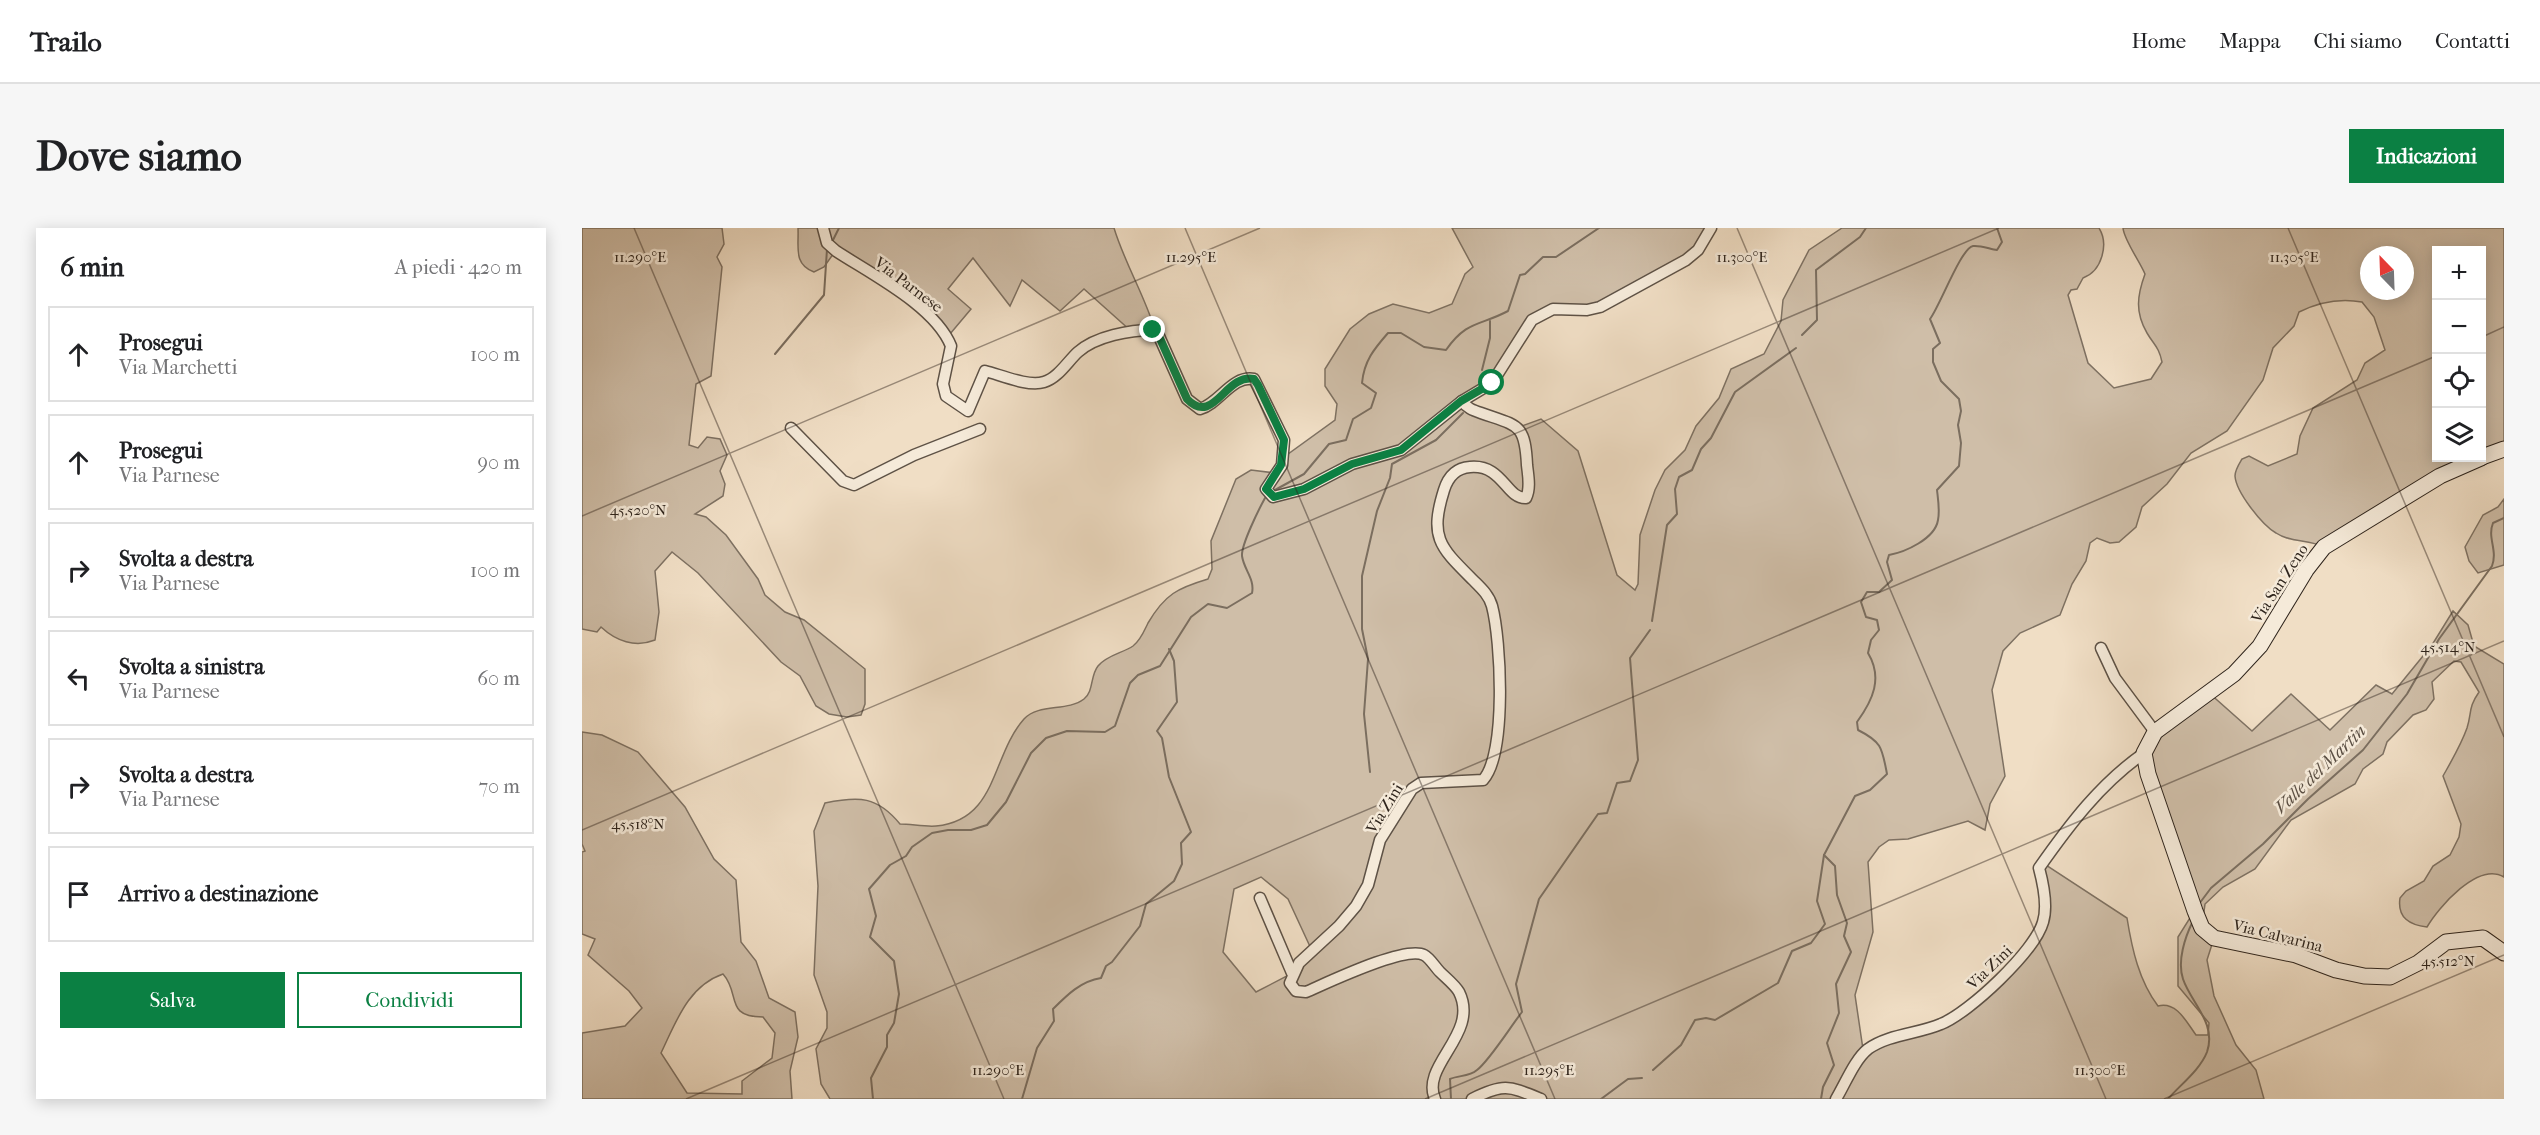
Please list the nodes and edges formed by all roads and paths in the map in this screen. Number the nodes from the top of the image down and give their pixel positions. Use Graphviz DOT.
graph roads {
  1 [pos="823,228"];
  2 [pos="1711,228"];
  3 [pos="1461,401"];
  4 [pos="791,428"];
  5 [pos="980,429"];
  6 [pos="2504,449"];
  7 [pos="2486,456"];
  8 [pos="2472,462"];
  9 [pos="2101,648"];
  10 [pos="2155,732"];
  11 [pos="2144,753"];
  12 [pos="1260,898"];
  13 [pos="2504,953"];
  14 [pos="1292,974"];
  15 [pos="1435,1099"];
  16 [pos="1472,1099"];
  17 [pos="1541,1099"];
  18 [pos="1836,1099"];
  1 -- 3 [label="street, Via Parnese"];
  2 -- 3 [label="street"];
  3 -- 14 [label="street, Via Zini"];
  4 -- 5 [label="street"];
  6 -- 7 [label="street, Via San Zeno"];
  8 -- 10 [label="street, Via San Zeno"];
  9 -- 10 [label="street"];
  10 -- 11 [label="street"];
  11 -- 13 [label="street, Via Calvarina"];
  11 -- 18 [label="street, Via Zini"];
  12 -- 14 [label="street"];
  14 -- 15 [label="street"];
  16 -- 17 [label="street"];
}
